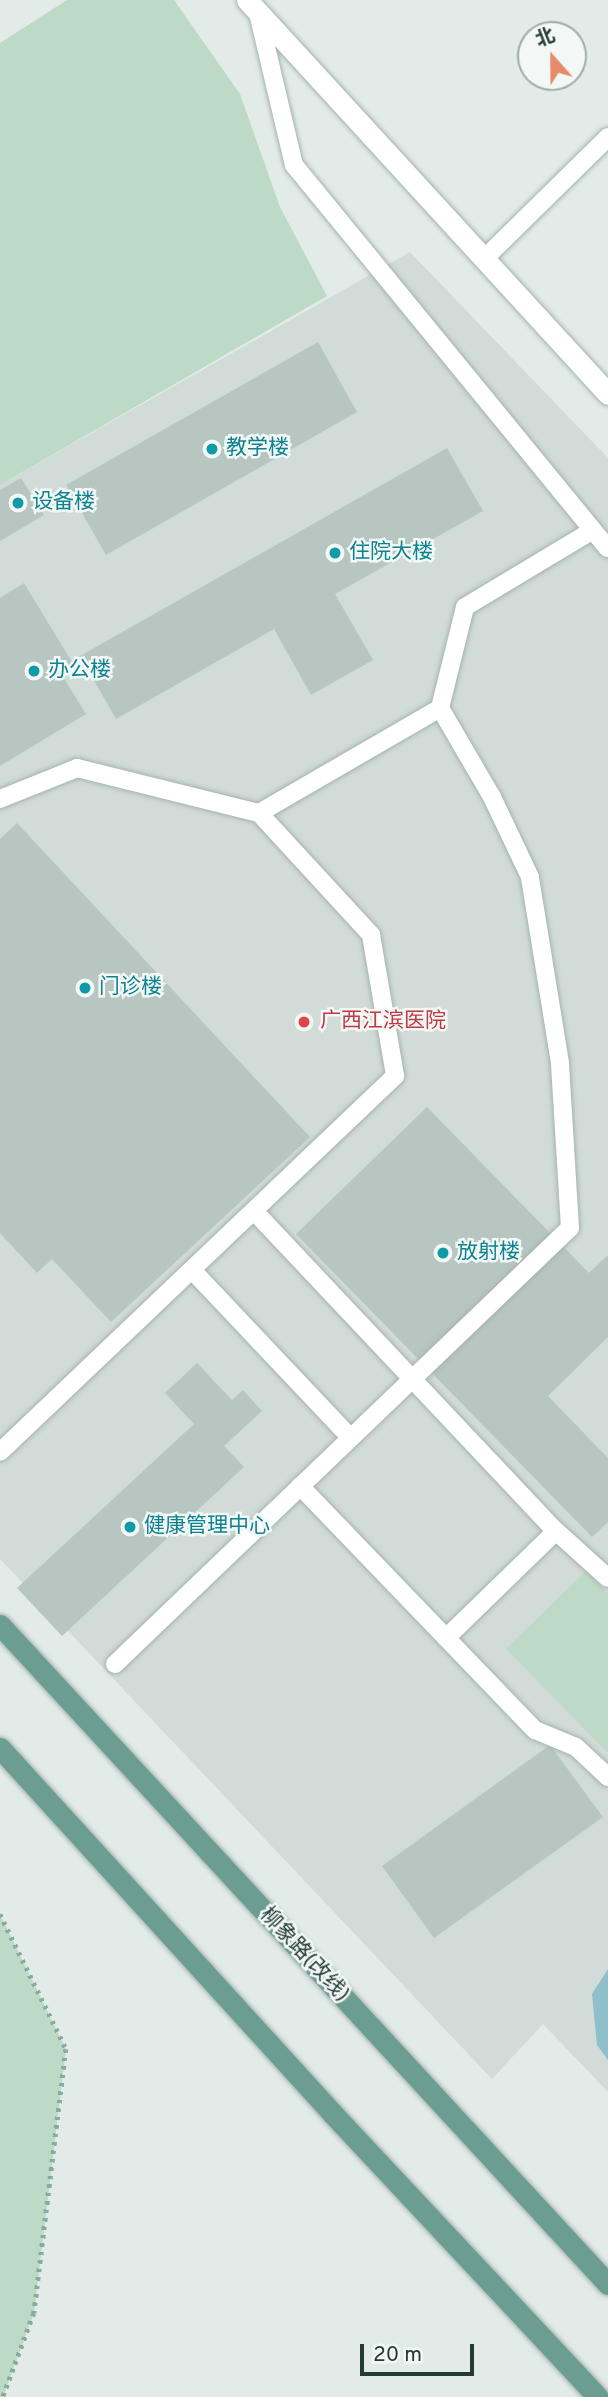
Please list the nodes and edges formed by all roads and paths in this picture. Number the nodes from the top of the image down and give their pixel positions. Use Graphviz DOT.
graph roads {
  1 [pos="253,7"];
  2 [pos="608,137"];
  3 [pos="484,259"];
  4 [pos="608,394"];
  5 [pos="593,530"];
  6 [pos="608,548"];
  7 [pos="440,708"];
  8 [pos="0,799"];
  9 [pos="258,813"];
  10 [pos="254,1211"];
  11 [pos="192,1270"];
  12 [pos="411,1379"];
  13 [pos="351,1438"];
  14 [pos="0,1452"];
  15 [pos="300,1486"];
  16 [pos="556,1531"];
  17 [pos="608,1578"];
  18 [pos="0,1625"];
  19 [pos="446,1638"];
  20 [pos="115,1664"];
  21 [pos="0,1748"];
  22 [pos="608,1777"];
  23 [pos="0,1914"];
  24 [pos="608,2284"];
  25 [pos="3,2397"];
  26 [pos="597,2397"];
  1 -- 3 [label="street"];
  1 -- 5 [label="lane"];
  2 -- 3 [label="lane"];
  3 -- 4 [label="street"];
  5 -- 6 [label="lane"];
  5 -- 7 [label="lane"];
  7 -- 9 [label="lane"];
  7 -- 12 [label="lane"];
  8 -- 9 [label="lane"];
  9 -- 10 [label="lane"];
  10 -- 11 [label="lane"];
  10 -- 12 [label="lane"];
  11 -- 13 [label="lane"];
  11 -- 14 [label="lane"];
  12 -- 13 [label="lane"];
  12 -- 16 [label="lane"];
  13 -- 15 [label="lane"];
  15 -- 19 [label="lane"];
  15 -- 20 [label="lane"];
  16 -- 17 [label="lane"];
  16 -- 19 [label="lane"];
  18 -- 24 [label="main road, 柳象路(改线)"];
  19 -- 22 [label="lane"];
  21 -- 26 [label="main road"];
  23 -- 25 [label="path"];
}
